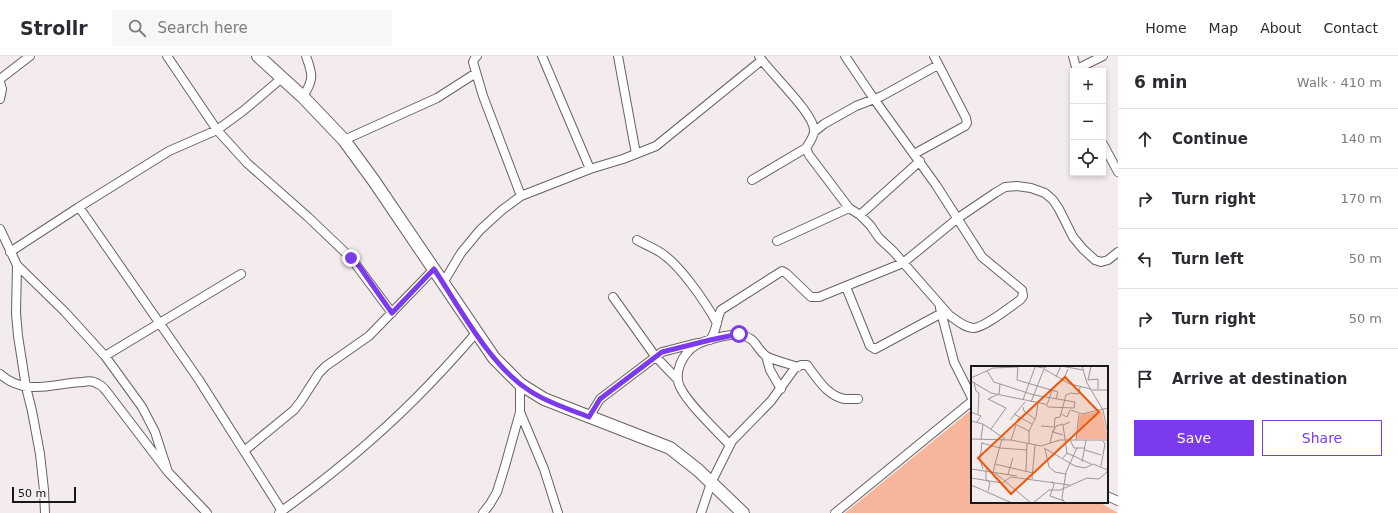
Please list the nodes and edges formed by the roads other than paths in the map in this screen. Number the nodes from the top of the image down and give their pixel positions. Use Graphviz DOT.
graph roads {
  1 [pos="30,56"];
  2 [pos="167,56"];
  3 [pos="258,56"];
  4 [pos="306,56"];
  5 [pos="477,56"];
  6 [pos="542,56"];
  7 [pos="618,56"];
  8 [pos="934,56"];
  9 [pos="1072,56"];
  10 [pos="1103,56"];
  11 [pos="846,57"];
  12 [pos="760,58"];
  13 [pos="938,65"];
  14 [pos="1076,68"];
  15 [pos="1081,68"];
  16 [pos="476,73"];
  17 [pos="282,78"];
  18 [pos="0,81"];
  19 [pos="303,97"];
  20 [pos="0,99"];
  21 [pos="874,99"];
  22 [pos="217,130"];
  23 [pos="814,132"];
  24 [pos="344,140"];
  25 [pos="806,148"];
  26 [pos="1106,150"];
  27 [pos="636,154"];
  28 [pos="914,154"];
  29 [pos="920,161"];
  30 [pos="590,168"];
  31 [pos="1118,172"];
  32 [pos="752,180"];
  33 [pos="521,196"];
  34 [pos="79,207"];
  35 [pos="849,208"];
  36 [pos="860,215"];
  37 [pos="958,218"];
  38 [pos="0,229"];
  39 [pos="637,240"];
  40 [pos="777,241"];
  41 [pos="10,252"];
  42 [pos="1118,252"];
  43 [pos="903,263"];
  44 [pos="17,265"];
  45 [pos="434,269"];
  46 [pos="241,274"];
  47 [pos="443,283"];
  48 [pos="846,287"];
  49 [pos="613,298"];
  50 [pos="939,304"];
  51 [pos="392,313"];
  52 [pos="942,313"];
  53 [pos="717,323"];
  54 [pos="159,324"];
  55 [pos="476,333"];
  56 [pos="710,340"];
  57 [pos="700,343"];
  58 [pos="105,356"];
  59 [pos="655,356"];
  60 [pos="766,356"];
  61 [pos="798,367"];
  62 [pos="0,374"];
  63 [pos="678,380"];
  64 [pos="520,384"];
  65 [pos="26,387"];
  66 [pos="781,389"];
  67 [pos="971,398"];
  68 [pos="858,399"];
  69 [pos="971,401"];
  70 [pos="520,412"];
  71 [pos="589,417"];
  72 [pos="730,445"];
  73 [pos="244,451"];
  74 [pos="168,472"];
  75 [pos="711,483"];
  76 [pos="1108,496"];
  77 [pos="1118,501"];
  78 [pos="280,512"];
  79 [pos="45,513"];
  80 [pos="207,513"];
  81 [pos="482,513"];
  82 [pos="558,513"];
  83 [pos="701,513"];
  84 [pos="743,513"];
  85 [pos="835,513"];
  1 -- 18 [label="street"];
  2 -- 22 [label="street"];
  3 -- 17 [label="street"];
  4 -- 19 [label="street"];
  5 -- 16 [label="street"];
  6 -- 30 [label="street"];
  7 -- 27 [label="street"];
  8 -- 13 [label="street"];
  9 -- 14 [label="street"];
  10 -- 15 [label="street"];
  11 -- 21 [label="street"];
  12 -- 23 [label="street"];
  12 -- 27 [label="street"];
  13 -- 21 [label="street"];
  13 -- 28 [label="street"];
  16 -- 24 [label="street"];
  16 -- 33 [label="street"];
  17 -- 19 [label="street"];
  17 -- 22 [label="street"];
  18 -- 20 [label="street"];
  19 -- 24 [label="street"];
  21 -- 23 [label="street"];
  21 -- 28 [label="street"];
  22 -- 34 [label="street"];
  22 -- 51 [label="street"];
  23 -- 25 [label="street"];
  24 -- 45 [label="street"];
  25 -- 32 [label="street"];
  25 -- 35 [label="street"];
  26 -- 31 [label="street"];
  27 -- 30 [label="street"];
  28 -- 29 [label="street"];
  29 -- 36 [label="street"];
  29 -- 37 [label="street"];
  30 -- 33 [label="street"];
  33 -- 47 [label="street"];
  34 -- 41 [label="street"];
  34 -- 54 [label="street"];
  35 -- 36 [label="street"];
  35 -- 40 [label="street"];
  36 -- 43 [label="street"];
  37 -- 42 [label="street"];
  37 -- 43 [label="street"];
  37 -- 50 [label="street"];
  38 -- 41 [label="street"];
  39 -- 53 [label="street"];
  41 -- 44 [label="street"];
  43 -- 48 [label="street"];
  43 -- 50 [label="street"];
  44 -- 58 [label="street"];
  44 -- 65 [label="street"];
  45 -- 47 [label="street"];
  45 -- 51 [label="street"];
  46 -- 54 [label="street"];
  47 -- 55 [label="street"];
  48 -- 52 [label="street"];
  48 -- 53 [label="street"];
  49 -- 59 [label="street"];
  50 -- 52 [label="street"];
  51 -- 73 [label="street"];
  52 -- 67 [label="street"];
  53 -- 56 [label="street"];
  54 -- 58 [label="street"];
  54 -- 73 [label="street"];
  55 -- 64 [label="street"];
  55 -- 78 [label="street"];
  56 -- 57 [label="street"];
  56 -- 60 [label="street"];
  57 -- 59 [label="street"];
  57 -- 63 [label="street"];
  58 -- 74 [label="street"];
  59 -- 63 [label="street"];
  59 -- 71 [label="street"];
  60 -- 61 [label="street"];
  60 -- 66 [label="street"];
  61 -- 66 [label="street"];
  61 -- 68 [label="street"];
  62 -- 65 [label="street"];
  63 -- 72 [label="street"];
  64 -- 70 [label="street"];
  64 -- 71 [label="street"];
  65 -- 74 [label="street"];
  65 -- 79 [label="street"];
  66 -- 72 [label="street"];
  69 -- 85 [label="street"];
  70 -- 81 [label="street"];
  70 -- 82 [label="street"];
  71 -- 75 [label="street"];
  72 -- 75 [label="street"];
  73 -- 78 [label="street"];
  74 -- 80 [label="street"];
  75 -- 83 [label="street"];
  75 -- 84 [label="street"];
  76 -- 77 [label="street"];
}
